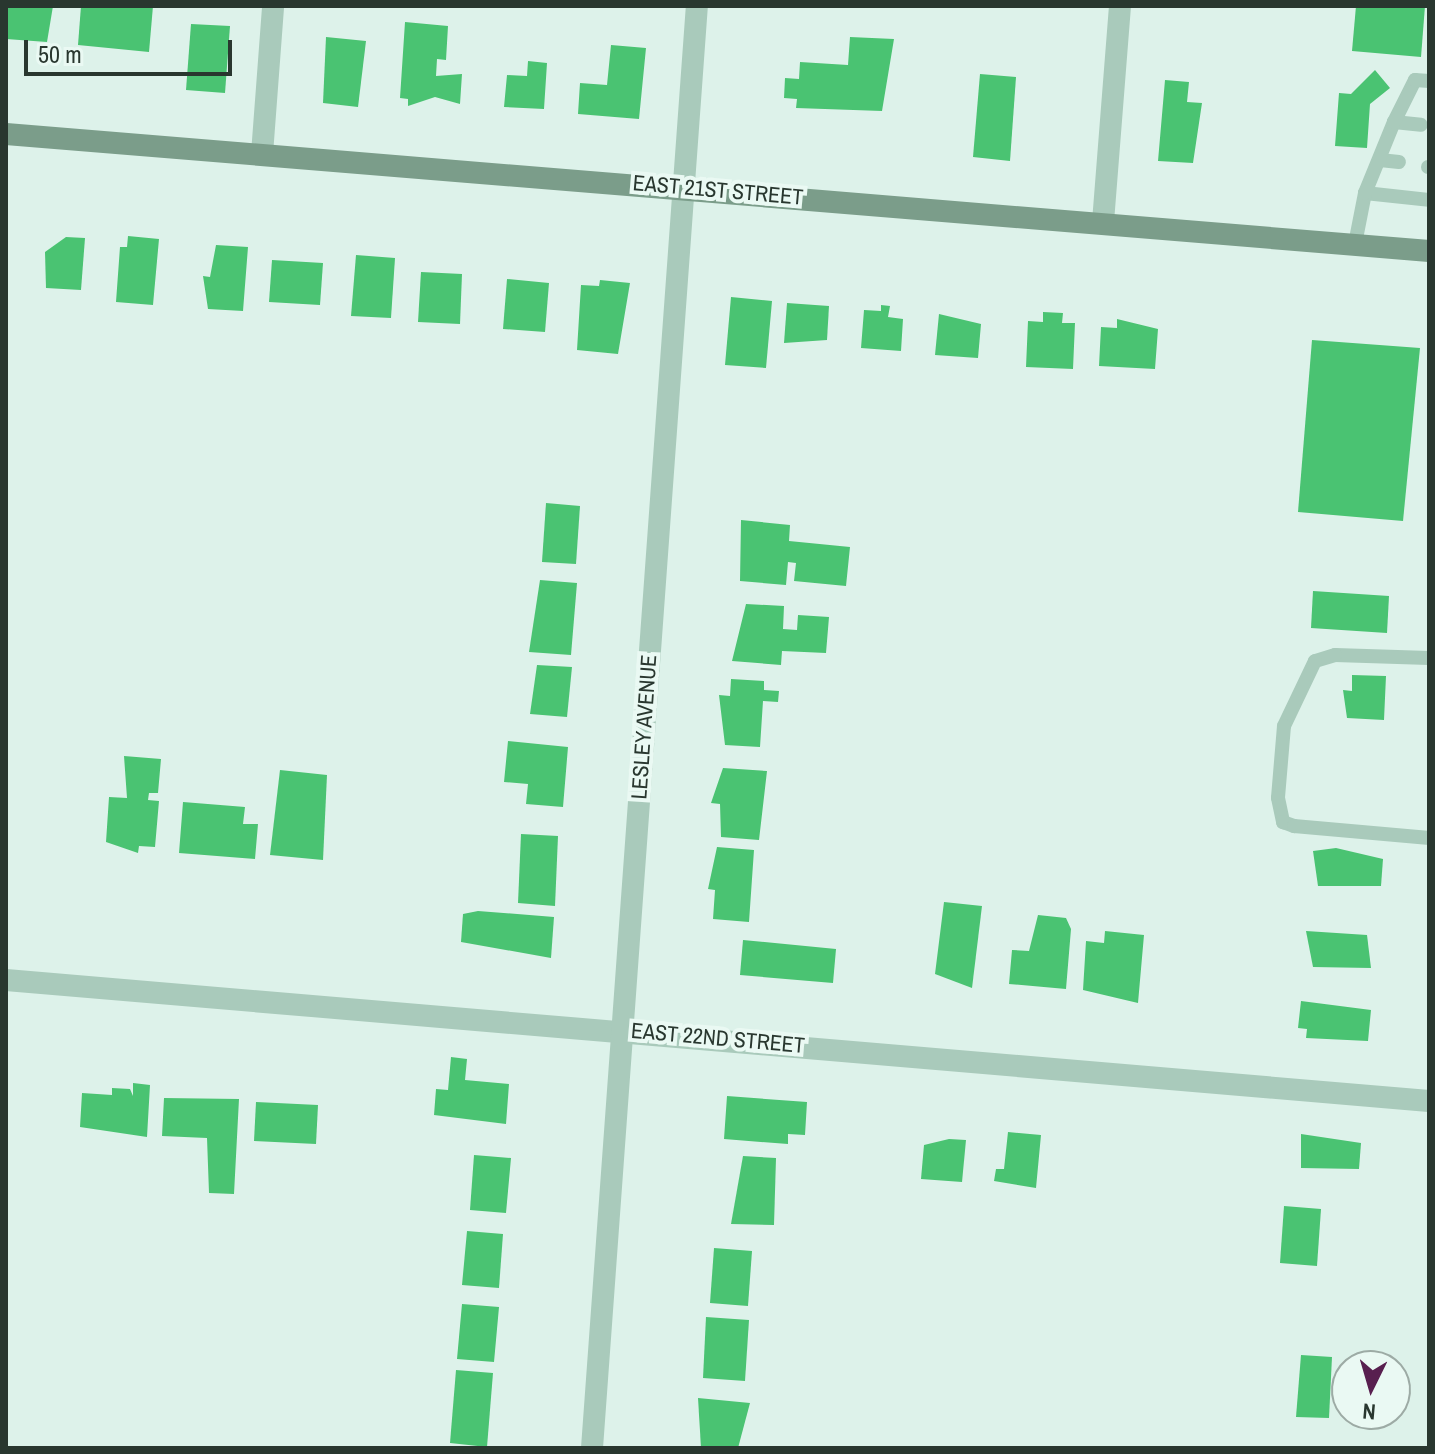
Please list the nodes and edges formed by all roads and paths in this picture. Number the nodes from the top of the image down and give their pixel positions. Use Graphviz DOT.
graph roads {
  1 [pos="273,6"];
  2 [pos="697,6"];
  3 [pos="1120,6"];
  4 [pos="1429,81"];
  5 [pos="1394,122"];
  6 [pos="1421,125"];
  7 [pos="6,134"];
  8 [pos="262,154"];
  9 [pos="1380,160"];
  10 [pos="1399,162"];
  11 [pos="682,187"];
  12 [pos="1365,193"];
  13 [pos="1429,200"];
  14 [pos="1103,222"];
  15 [pos="1355,244"];
  16 [pos="1429,251"];
  17 [pos="1429,658"];
  18 [pos="1429,838"];
  19 [pos="6,980"];
  20 [pos="622,1030"];
  21 [pos="1429,1101"];
  22 [pos="592,1448"];
  1 -- 8 [label="street"];
  2 -- 11 [label="street, LESLEY AVENUE"];
  3 -- 14 [label="street"];
  4 -- 5 [label="lane"];
  5 -- 6 [label="lane"];
  5 -- 9 [label="lane"];
  7 -- 8 [label="main road, EAST 21ST STREET"];
  8 -- 11 [label="main road, EAST 21ST STREET"];
  9 -- 10 [label="lane"];
  9 -- 12 [label="lane"];
  11 -- 14 [label="main road, EAST 21ST STREET"];
  11 -- 20 [label="street, LESLEY AVENUE"];
  12 -- 13 [label="lane"];
  12 -- 15 [label="lane"];
  14 -- 15 [label="main road, EAST 21ST STREET"];
  15 -- 16 [label="main road, EAST 21ST STREET"];
  17 -- 18 [label="lane"];
  19 -- 20 [label="street, EAST 22ND STREET"];
  20 -- 21 [label="street, EAST 22ND STREET"];
  20 -- 22 [label="street, LESLEY AVENUE"];
}
